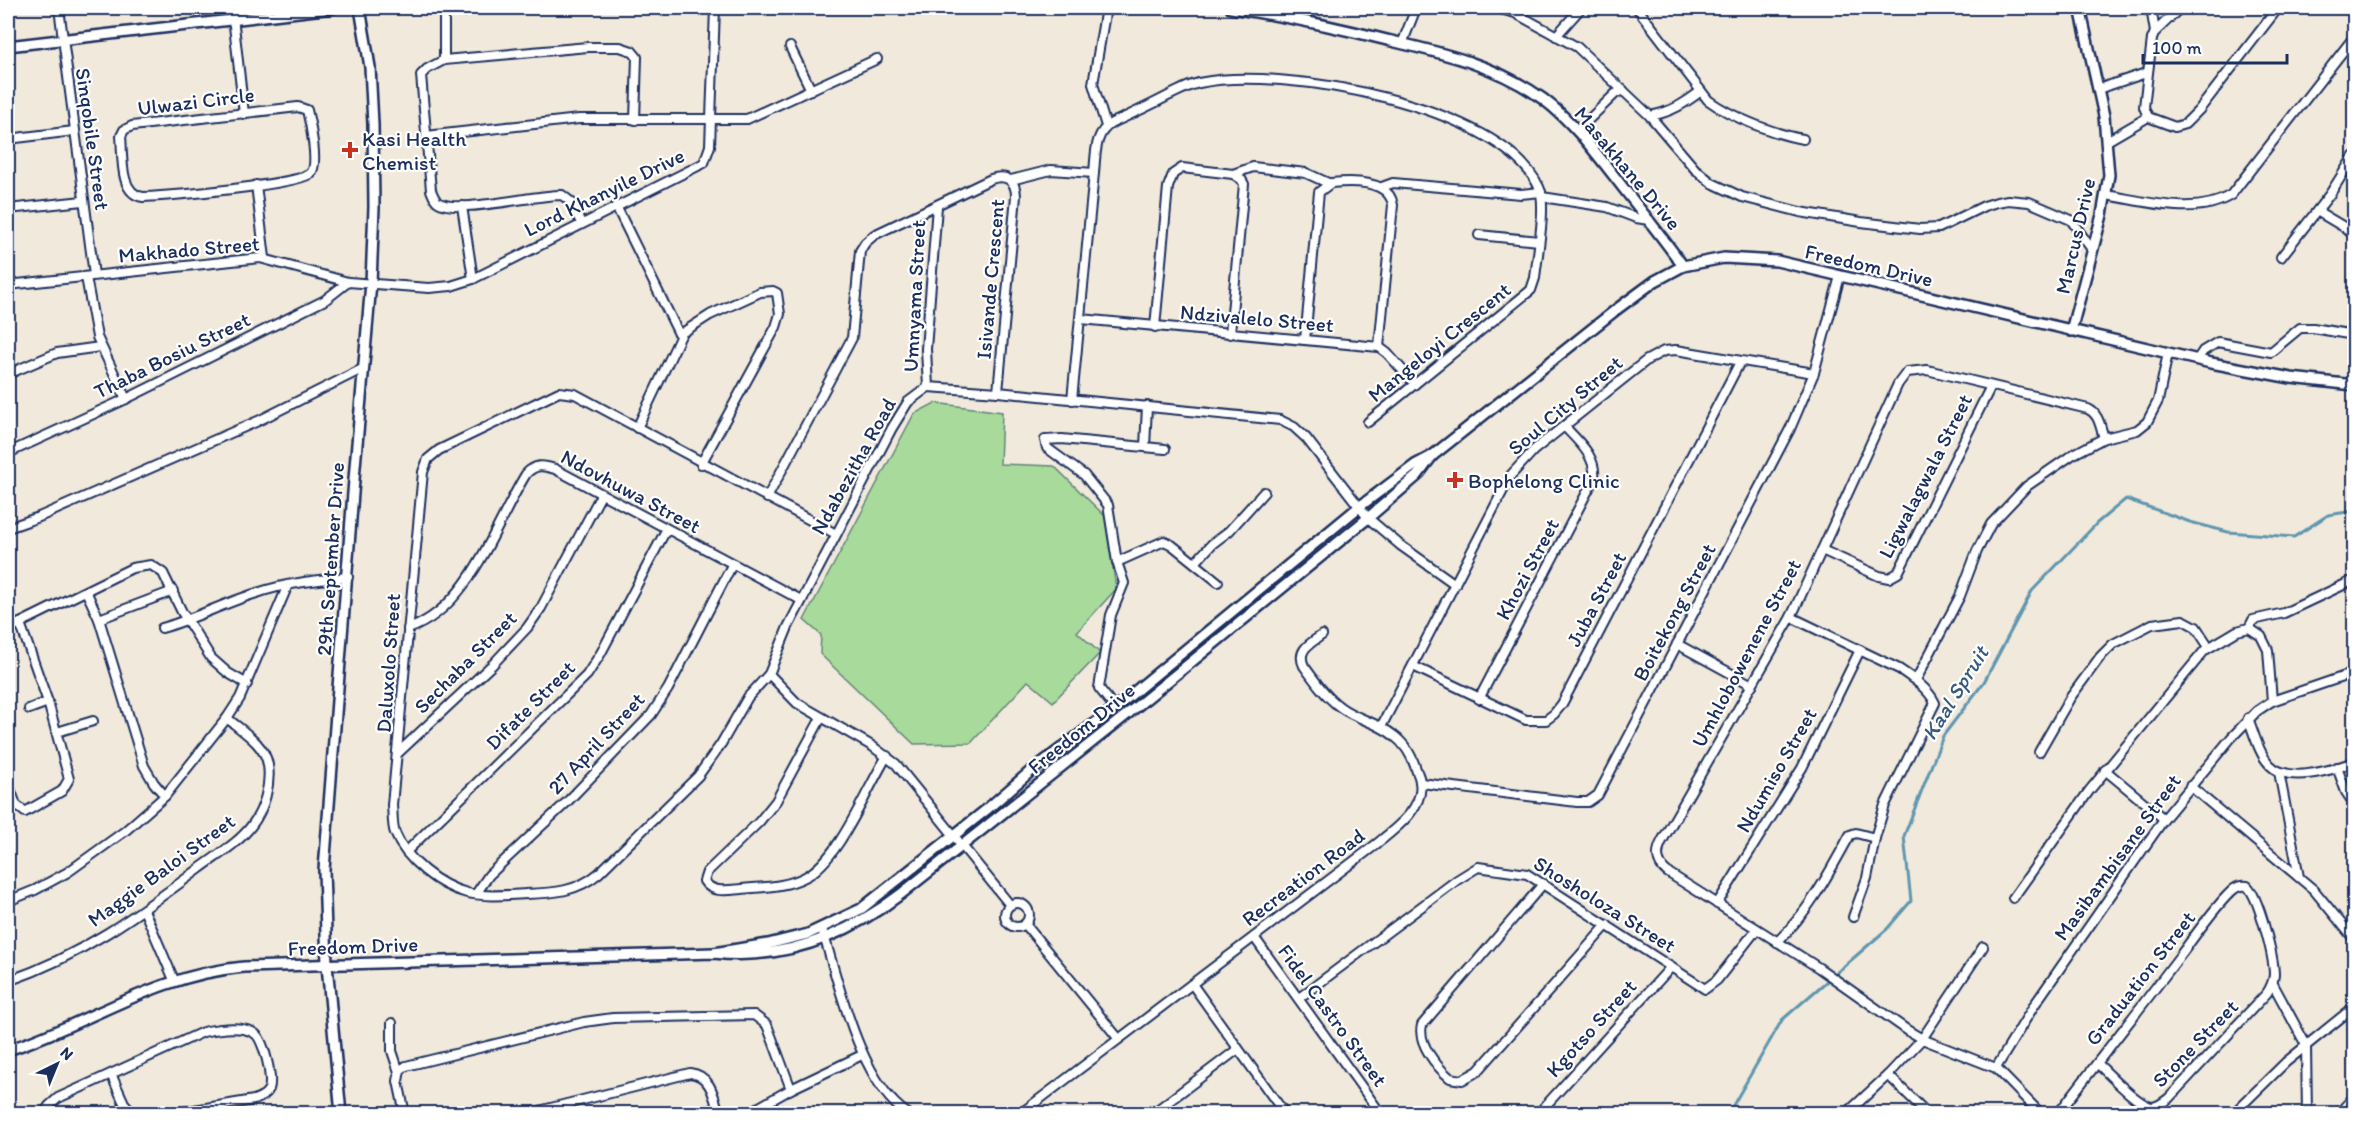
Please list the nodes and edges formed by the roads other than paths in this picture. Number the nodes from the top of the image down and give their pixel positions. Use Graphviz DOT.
graph roads {
  1 [pos="59,8"];
  2 [pos="232,8"];
  3 [pos="333,8"];
  4 [pos="360,8"];
  5 [pos="444,8"];
  6 [pos="715,8"];
  7 [pos="1106,8"];
  8 [pos="1232,8"];
  9 [pos="1416,8"];
  10 [pos="1496,8"];
  11 [pos="1581,8"];
  12 [pos="1637,8"];
  13 [pos="2080,8"];
  14 [pos="2151,8"];
  15 [pos="2180,8"];
  16 [pos="2278,8"];
  17 [pos="234,18"];
  18 [pos="2155,32"];
  19 [pos="1556,36"];
  20 [pos="2355,38"];
  21 [pos="62,40"];
  22 [pos="1402,44"];
  23 [pos="8,46"];
  24 [pos="790,47"];
  25 [pos="877,59"];
  26 [pos="444,60"];
  27 [pos="2146,73"];
  28 [pos="2098,89"];
  29 [pos="811,90"];
  30 [pos="1623,90"];
  31 [pos="1701,91"];
  32 [pos="244,114"];
  33 [pos="1650,116"];
  34 [pos="2148,117"];
  35 [pos="711,119"];
  36 [pos="635,120"];
  37 [pos="1107,126"];
  38 [pos="1577,131"];
  39 [pos="74,132"];
  40 [pos="426,136"];
  41 [pos="8,139"];
  42 [pos="1803,139"];
  43 [pos="2107,141"];
  44 [pos="2355,156"];
  45 [pos="1094,173"];
  46 [pos="1233,174"];
  47 [pos="1011,180"];
  48 [pos="1328,183"];
  49 [pos="256,185"];
  50 [pos="1382,187"];
  51 [pos="1541,194"];
  52 [pos="2106,195"];
  53 [pos="83,201"];
  54 [pos="462,206"];
  55 [pos="616,206"];
  56 [pos="937,206"];
  57 [pos="8,209"];
  58 [pos="2317,211"];
  59 [pos="1649,220"];
  60 [pos="581,223"];
  61 [pos="2355,233"];
  62 [pos="1479,235"];
  63 [pos="1539,241"];
  64 [pos="2092,251"];
  65 [pos="2281,257"];
  66 [pos="265,258"];
  67 [pos="1683,266"];
  68 [pos="90,276"];
  69 [pos="1840,276"];
  70 [pos="473,279"];
  71 [pos="348,282"];
  72 [pos="371,284"];
  73 [pos="8,285"];
  74 [pos="1081,320"];
  75 [pos="1155,327"];
  76 [pos="2071,331"];
  77 [pos="1230,334"];
  78 [pos="2355,335"];
  79 [pos="680,336"];
  80 [pos="1305,340"];
  81 [pos="100,347"];
  82 [pos="1379,347"];
  83 [pos="2168,353"];
  84 [pos="2197,360"];
  85 [pos="1740,362"];
  86 [pos="364,368"];
  87 [pos="1814,373"];
  88 [pos="8,374"];
  89 [pos="1415,384"];
  90 [pos="2355,385"];
  91 [pos="1991,386"];
  92 [pos="928,387"];
  93 [pos="998,392"];
  94 [pos="126,399"];
  95 [pos="1072,400"];
  96 [pos="1147,406"];
  97 [pos="1368,422"];
  98 [pos="1565,427"];
  99 [pos="637,428"];
  100 [pos="2104,438"];
  101 [pos="1145,447"];
  102 [pos="1165,449"];
  103 [pos="8,453"];
  104 [pos="1432,456"];
  105 [pos="701,464"];
  106 [pos="1264,492"];
  107 [pos="601,495"];
  108 [pos="768,498"];
  109 [pos="1359,507"];
  110 [pos="1368,518"];
  111 [pos="8,528"];
  112 [pos="666,530"];
  113 [pos="836,534"];
  114 [pos="1822,550"];
  115 [pos="1117,562"];
  116 [pos="1195,563"];
  117 [pos="732,565"];
  118 [pos="348,577"];
  119 [pos="2355,580"];
  120 [pos="1218,582"];
  121 [pos="1455,584"];
  122 [pos="288,585"];
  123 [pos="86,591"];
  124 [pos="173,591"];
  125 [pos="801,600"];
  126 [pos="1791,617"];
  127 [pos="99,619"];
  128 [pos="187,621"];
  129 [pos="20,623"];
  130 [pos="162,628"];
  131 [pos="2249,628"];
  132 [pos="8,629"];
  133 [pos="408,629"];
  134 [pos="1322,635"];
  135 [pos="1677,644"];
  136 [pos="2209,646"];
  137 [pos="1860,650"];
  138 [pos="1413,666"];
  139 [pos="2355,673"];
  140 [pos="769,674"];
  141 [pos="1912,678"];
  142 [pos="247,684"];
  143 [pos="1752,685"];
  144 [pos="1479,699"];
  145 [pos="2272,700"];
  146 [pos="48,702"];
  147 [pos="1115,708"];
  148 [pos="29,709"];
  149 [pos="227,718"];
  150 [pos="821,718"];
  151 [pos="2248,718"];
  152 [pos="93,721"];
  153 [pos="1381,727"];
  154 [pos="57,732"];
  155 [pos="399,752"];
  156 [pos="2039,752"];
  157 [pos="887,756"];
  158 [pos="2355,762"];
  159 [pos="2337,767"];
  160 [pos="2105,770"];
  161 [pos="2279,772"];
  162 [pos="8,783"];
  163 [pos="1421,783"];
  164 [pos="2190,786"];
  165 [pos="165,796"];
  166 [pos="2355,804"];
  167 [pos="2164,819"];
  168 [pos="954,835"];
  169 [pos="1875,838"];
  170 [pos="963,845"];
  171 [pos="407,851"];
  172 [pos="2299,877"];
  173 [pos="1543,884"];
  174 [pos="476,894"];
  175 [pos="2013,898"];
  176 [pos="8,901"];
  177 [pos="1717,904"];
  178 [pos="1010,905"];
  179 [pos="144,910"];
  180 [pos="1853,917"];
  181 [pos="1025,924"];
  182 [pos="1607,925"];
  183 [pos="822,929"];
  184 [pos="1756,930"];
  185 [pos="1254,937"];
  186 [pos="825,939"];
  187 [pos="2355,939"];
  188 [pos="1777,942"];
  189 [pos="1983,947"];
  190 [pos="714,953"];
  191 [pos="327,964"];
  192 [pos="1671,967"];
  193 [pos="174,980"];
  194 [pos="8,981"];
  195 [pos="1192,984"];
  196 [pos="2273,984"];
  197 [pos="1299,998"];
  198 [pos="2355,1007"];
  199 [pos="393,1023"];
  200 [pos="1118,1038"];
  201 [pos="1922,1039"];
  202 [pos="2306,1045"];
  203 [pos="1238,1049"];
  204 [pos="8,1050"];
  205 [pos="862,1055"];
  206 [pos="2097,1063"];
  207 [pos="1996,1068"];
  208 [pos="399,1072"];
  209 [pos="111,1074"];
  210 [pos="1888,1075"];
  211 [pos="791,1089"];
  212 [pos="2355,1097"];
  213 [pos="902,1112"];
  214 [pos="44,1113"];
  215 [pos="135,1113"];
  216 [pos="170,1113"];
  217 [pos="341,1113"];
  218 [pos="405,1113"];
  219 [pos="527,1113"];
  220 [pos="719,1113"];
  221 [pos="747,1113"];
  222 [pos="1020,1113"];
  223 [pos="1152,1113"];
  224 [pos="1284,1113"];
  225 [pos="1381,1113"];
  226 [pos="1538,1113"];
  227 [pos="1846,1113"];
  228 [pos="1928,1113"];
  229 [pos="2041,1113"];
  230 [pos="2058,1113"];
  231 [pos="2233,1113"];
  232 [pos="2307,1113"];
  233 [pos="2338,1113"];
  1 -- 21 [label="street, Sinqobile Street"];
  2 -- 17 [label="street"];
  3 -- 17 [label="street"];
  4 -- 72 [label="street, 29th September Drive"];
  5 -- 26 [label="street"];
  6 -- 35 [label="street, Lord Khanyile Drive"];
  7 -- 37 [label="street"];
  8 -- 22 [label="street, Masakhane Drive"];
  9 -- 22 [label="street"];
  10 -- 19 [label="street"];
  11 -- 19 [label="street"];
  12 -- 31 [label="street"];
  13 -- 28 [label="street, Marcus Drive"];
  14 -- 18 [label="street"];
  15 -- 18 [label="street"];
  16 -- 34 [label="street"];
  17 -- 21 [label="street"];
  17 -- 32 [label="street"];
  18 -- 27 [label="street"];
  19 -- 30 [label="street"];
  20 -- 52 [label="street"];
  21 -- 23 [label="street"];
  21 -- 39 [label="street, Sinqobile Street"];
  22 -- 38 [label="street, Masakhane Drive"];
  24 -- 29 [label="street"];
  25 -- 29 [label="street"];
  26 -- 36 [label="street"];
  26 -- 40 [label="street"];
  27 -- 28 [label="street"];
  27 -- 34 [label="street"];
  28 -- 43 [label="street, Marcus Drive"];
  29 -- 35 [label="street"];
  30 -- 33 [label="street"];
  30 -- 38 [label="street"];
  31 -- 33 [label="street"];
  31 -- 42 [label="street"];
  32 -- 49 [label="street, Ulwazi Circle"];
  32 -- 49 [label="street, Ulwazi Circle"];
  33 -- 64 [label="street"];
  34 -- 43 [label="street"];
  35 -- 36 [label="street"];
  35 -- 55 [label="street, Lord Khanyile Drive"];
  36 -- 40 [label="street"];
  37 -- 45 [label="street"];
  37 -- 51 [label="street"];
  38 -- 59 [label="street, Masakhane Drive"];
  39 -- 41 [label="street"];
  39 -- 53 [label="street, Sinqobile Street"];
  40 -- 54 [label="street"];
  43 -- 52 [label="street, Marcus Drive"];
  44 -- 58 [label="street"];
  45 -- 47 [label="street"];
  45 -- 74 [label="street"];
  46 -- 48 [label="street"];
  46 -- 75 [label="street"];
  46 -- 77 [label="street"];
  47 -- 56 [label="street, Isivande Crescent"];
  47 -- 93 [label="street, Isivande Crescent"];
  48 -- 50 [label="street"];
  48 -- 80 [label="street"];
  49 -- 66 [label="street"];
  50 -- 51 [label="street"];
  50 -- 82 [label="street"];
  51 -- 59 [label="street"];
  51 -- 63 [label="street, Mangeloyi Crescent"];
  52 -- 64 [label="street, Marcus Drive"];
  53 -- 57 [label="street"];
  53 -- 68 [label="street, Sinqobile Street"];
  54 -- 60 [label="street"];
  54 -- 70 [label="street"];
  55 -- 60 [label="street, Lord Khanyile Drive"];
  55 -- 79 [label="street"];
  56 -- 92 [label="street, Umnyama Street"];
  56 -- 108 [label="street, Isivande Crescent"];
  58 -- 61 [label="street"];
  58 -- 65 [label="street"];
  59 -- 67 [label="street, Masakhane Drive"];
  60 -- 70 [label="street, Lord Khanyile Drive"];
  62 -- 63 [label="street"];
  63 -- 89 [label="street, Mangeloyi Crescent"];
  64 -- 76 [label="street, Marcus Drive"];
  66 -- 68 [label="street, Makhado Street"];
  66 -- 71 [label="street, Makhado Street"];
  67 -- 69 [label="street, Freedom Drive"];
  67 -- 104 [label="street, Freedom Drive"];
  68 -- 73 [label="street, Makhado Street"];
  68 -- 81 [label="street, Sinqobile Street"];
  69 -- 76 [label="street, Freedom Drive"];
  69 -- 87 [label="street, Boitekong Street"];
  70 -- 72 [label="street, Lord Khanyile Drive"];
  71 -- 72 [label="street, Makhado Street"];
  71 -- 94 [label="street, Thaba Bosiu Street"];
  72 -- 86 [label="street, 29th September Drive"];
  74 -- 75 [label="street, Ndzivalelo Street"];
  74 -- 95 [label="street"];
  75 -- 77 [label="street, Ndzivalelo Street"];
  76 -- 83 [label="street, Freedom Drive"];
  77 -- 80 [label="street, Ndzivalelo Street"];
  78 -- 84 [label="street"];
  79 -- 99 [label="street"];
  79 -- 105 [label="street"];
  80 -- 82 [label="street, Ndzivalelo Street"];
  81 -- 88 [label="street"];
  81 -- 94 [label="street, Sinqobile Street"];
  82 -- 89 [label="street"];
  83 -- 84 [label="street, Freedom Drive"];
  83 -- 100 [label="street"];
  84 -- 90 [label="street, Freedom Drive"];
  85 -- 87 [label="street, Soul City Street"];
  85 -- 98 [label="street, Soul City Street"];
  85 -- 144 [label="street, Juba Street"];
  86 -- 111 [label="street"];
  86 -- 118 [label="street, 29th September Drive"];
  87 -- 135 [label="street, Boitekong Street"];
  89 -- 97 [label="street, Mangeloyi Crescent"];
  91 -- 100 [label="street, Umhlobowenene Street"];
  91 -- 114 [label="street, Umhlobowenene Street"];
  91 -- 114 [label="street, Ligwalagwala Street"];
  92 -- 93 [label="street"];
  92 -- 113 [label="street, Ndabezitha Road"];
  93 -- 95 [label="street"];
  94 -- 103 [label="street, Thaba Bosiu Street"];
  95 -- 96 [label="street"];
  96 -- 101 [label="street"];
  96 -- 109 [label="street"];
  98 -- 121 [label="street, Soul City Street"];
  98 -- 144 [label="street, Khozi Street"];
  99 -- 105 [label="street, Daluxolo Street"];
  99 -- 133 [label="street, Daluxolo Street"];
  100 -- 141 [label="street"];
  101 -- 102 [label="street"];
  101 -- 115 [label="street"];
  104 -- 109 [label="street, Freedom Drive"];
  104 -- 110 [label="street, Freedom Drive"];
  105 -- 108 [label="street, Daluxolo Street"];
  106 -- 116 [label="street"];
  107 -- 112 [label="street, Ndovhuwa Street"];
  107 -- 133 [label="street, Ndovhuwa Street"];
  107 -- 155 [label="street, Sechaba Street"];
  108 -- 113 [label="street, Daluxolo Street"];
  109 -- 110 [label="street"];
  109 -- 147 [label="street, Freedom Drive"];
  110 -- 121 [label="street"];
  110 -- 170 [label="street, Freedom Drive"];
  112 -- 117 [label="street, Ndovhuwa Street"];
  112 -- 171 [label="street, Difate Street"];
  113 -- 125 [label="street, Ndabezitha Road"];
  114 -- 126 [label="street, Umhlobowenene Street"];
  115 -- 116 [label="street"];
  115 -- 147 [label="street"];
  116 -- 120 [label="street"];
  117 -- 125 [label="street, Ndovhuwa Street"];
  117 -- 174 [label="street, 27 April Street"];
  118 -- 122 [label="street"];
  118 -- 191 [label="street, 29th September Drive"];
  119 -- 131 [label="street"];
  121 -- 138 [label="street, Soul City Street"];
  122 -- 128 [label="street"];
  122 -- 142 [label="street"];
  123 -- 124 [label="street"];
  123 -- 127 [label="street"];
  123 -- 129 [label="street"];
  124 -- 127 [label="street"];
  124 -- 128 [label="street"];
  125 -- 140 [label="street, Ndabezitha Road"];
  126 -- 137 [label="street"];
  126 -- 143 [label="street, Umhlobowenene Street"];
  127 -- 165 [label="street"];
  128 -- 130 [label="street"];
  128 -- 142 [label="street"];
  129 -- 132 [label="street"];
  129 -- 146 [label="street"];
  131 -- 136 [label="street"];
  131 -- 145 [label="street"];
  133 -- 155 [label="street, Daluxolo Street"];
  134 -- 153 [label="street"];
  135 -- 143 [label="street"];
  135 -- 163 [label="street, Boitekong Street"];
  136 -- 156 [label="street"];
  136 -- 160 [label="street"];
  137 -- 141 [label="street"];
  137 -- 177 [label="street, Ndumiso Street"];
  138 -- 144 [label="street, Juba Street"];
  138 -- 153 [label="street, Soul City Street"];
  139 -- 145 [label="street, Masibambisane Street"];
  140 -- 150 [label="street"];
  140 -- 174 [label="street, Daluxolo Street"];
  141 -- 169 [label="street"];
  142 -- 149 [label="street"];
  143 -- 177 [label="street, Umhlobowenene Street"];
  145 -- 151 [label="street, Masibambisane Street"];
  146 -- 148 [label="street"];
  146 -- 154 [label="street"];
  147 -- 168 [label="street, Freedom Drive"];
  149 -- 165 [label="street"];
  149 -- 179 [label="street, Maggie Baloi Street"];
  150 -- 157 [label="street"];
  150 -- 157 [label="street"];
  151 -- 161 [label="street"];
  151 -- 164 [label="street, Masibambisane Street"];
  152 -- 154 [label="street"];
  153 -- 163 [label="street"];
  154 -- 162 [label="street"];
  155 -- 171 [label="street, Daluxolo Street"];
  157 -- 168 [label="street"];
  158 -- 159 [label="street"];
  159 -- 161 [label="street"];
  159 -- 166 [label="street"];
  160 -- 167 [label="street"];
  160 -- 175 [label="street"];
  161 -- 172 [label="street"];
  163 -- 185 [label="street, Recreation Road"];
  164 -- 167 [label="street, Masibambisane Street"];
  164 -- 172 [label="street"];
  165 -- 176 [label="street"];
  167 -- 207 [label="street, Masibambisane Street"];
  168 -- 170 [label="street"];
  168 -- 183 [label="street, Freedom Drive"];
  169 -- 180 [label="street"];
  169 -- 188 [label="street"];
  170 -- 178 [label="street"];
  170 -- 186 [label="street, Freedom Drive"];
  171 -- 174 [label="street, Daluxolo Street"];
  172 -- 187 [label="street"];
  173 -- 182 [label="street, Shosholoza Street"];
  173 -- 182 [label="street"];
  173 -- 197 [label="street, Shosholoza Street"];
  177 -- 184 [label="street, Umhlobowenene Street"];
  178 -- 181 [label="street"];
  178 -- 181 [label="street"];
  179 -- 193 [label="street"];
  179 -- 194 [label="street, Maggie Baloi Street"];
  181 -- 200 [label="street"];
  182 -- 192 [label="street, Shosholoza Street"];
  183 -- 186 [label="street"];
  183 -- 190 [label="street, Freedom Drive"];
  184 -- 188 [label="street, Umhlobowenene Street"];
  184 -- 192 [label="street, Shosholoza Street"];
  185 -- 195 [label="street, Recreation Road"];
  185 -- 197 [label="street, Fidel Castro Street"];
  186 -- 190 [label="street, Freedom Drive"];
  186 -- 205 [label="street"];
  188 -- 201 [label="street, Umhlobowenene Street"];
  189 -- 201 [label="street"];
  190 -- 191 [label="street, Freedom Drive"];
  191 -- 193 [label="street, Freedom Drive"];
  191 -- 217 [label="street, 29th September Drive"];
  192 -- 226 [label="street, Kgotso Street"];
  193 -- 204 [label="street, Freedom Drive"];
  195 -- 200 [label="street, Recreation Road"];
  195 -- 203 [label="street"];
  196 -- 202 [label="street"];
  196 -- 206 [label="street, Stone Street"];
  196 -- 206 [label="street, Graduation Street"];
  197 -- 225 [label="street, Fidel Castro Street"];
  198 -- 202 [label="street"];
  199 -- 208 [label="street"];
  200 -- 222 [label="street, Recreation Road"];
  201 -- 207 [label="street, Umhlobowenene Street"];
  201 -- 210 [label="street"];
  202 -- 231 [label="street"];
  202 -- 232 [label="street"];
  203 -- 223 [label="street"];
  203 -- 224 [label="street"];
  205 -- 211 [label="street"];
  205 -- 213 [label="street"];
  206 -- 230 [label="street, Graduation Street"];
  207 -- 229 [label="street"];
  208 -- 211 [label="street"];
  208 -- 218 [label="street"];
  209 -- 214 [label="street"];
  209 -- 215 [label="street"];
  209 -- 216 [label="street"];
  210 -- 227 [label="street"];
  210 -- 228 [label="street"];
  211 -- 221 [label="street"];
  212 -- 233 [label="street"];
  219 -- 220 [label="street"];
}
